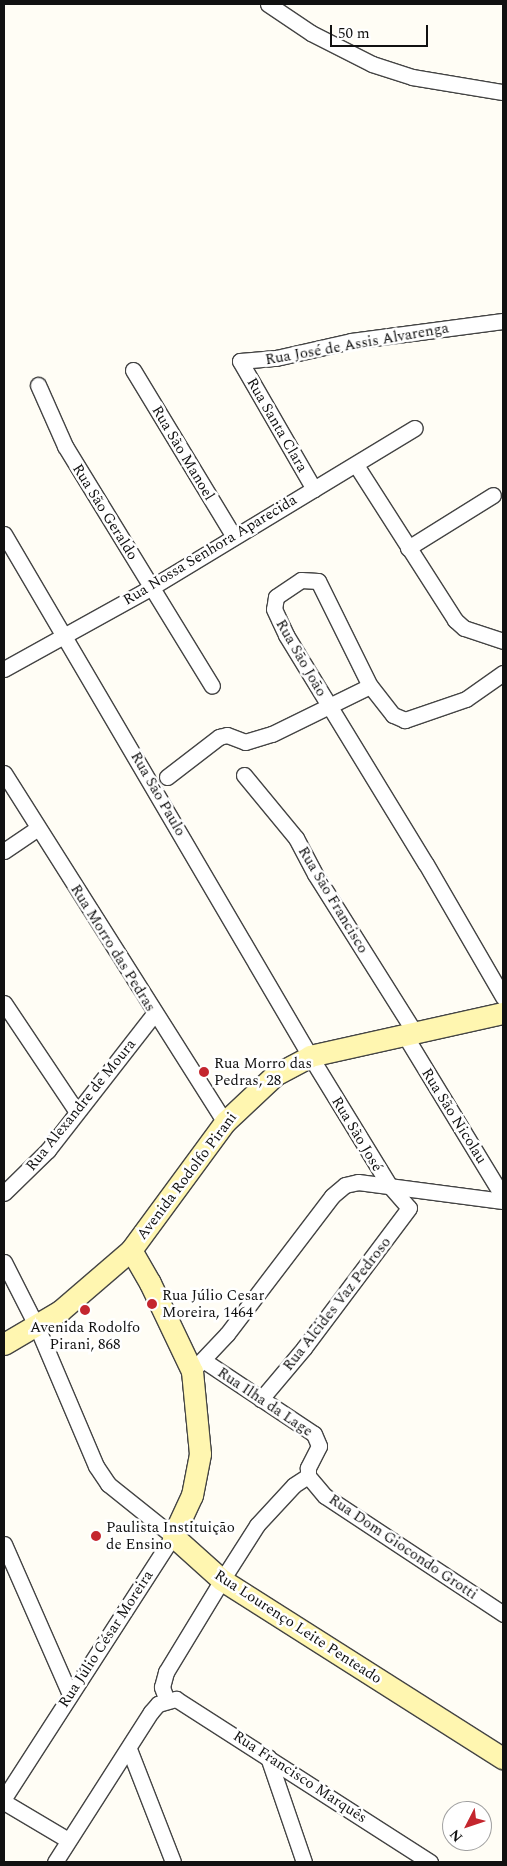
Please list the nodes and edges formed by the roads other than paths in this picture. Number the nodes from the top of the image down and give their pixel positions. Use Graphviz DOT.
graph roads {
  1 [pos="268,4"];
  2 [pos="503,92"];
  3 [pos="503,321"];
  4 [pos="240,361"];
  5 [pos="133,370"];
  6 [pos="38,386"];
  7 [pos="414,428"];
  8 [pos="356,465"];
  9 [pos="314,489"];
  10 [pos="493,495"];
  11 [pos="4,534"];
  12 [pos="234,536"];
  13 [pos="408,548"];
  14 [pos="152,586"];
  15 [pos="65,635"];
  16 [pos="503,642"];
  17 [pos="4,670"];
  18 [pos="503,673"];
  19 [pos="212,686"];
  20 [pos="370,686"];
  21 [pos="329,708"];
  22 [pos="4,773"];
  23 [pos="244,775"];
  24 [pos="167,777"];
  25 [pos="38,828"];
  26 [pos="4,851"];
  27 [pos="4,1003"];
  28 [pos="502,1011"];
  29 [pos="154,1014"];
  30 [pos="409,1032"];
  31 [pos="310,1056"];
  32 [pos="77,1112"];
  33 [pos="224,1122"];
  34 [pos="389,1185"];
  35 [pos="4,1193"];
  36 [pos="503,1199"];
  37 [pos="409,1208"];
  38 [pos="131,1250"];
  39 [pos="4,1262"];
  40 [pos="37,1327"];
  41 [pos="4,1344"];
  42 [pos="198,1366"];
  43 [pos="261,1399"];
  44 [pos="308,1476"];
  45 [pos="173,1536"];
  46 [pos="4,1544"];
  47 [pos="222,1580"];
  48 [pos="503,1614"];
  49 [pos="70,1694"];
  50 [pos="167,1701"];
  51 [pos="129,1748"];
  52 [pos="268,1757"];
  53 [pos="503,1758"];
  54 [pos="4,1798"];
  55 [pos="4,1802"];
  56 [pos="68,1840"];
  57 [pos="55,1862"];
  58 [pos="173,1862"];
  59 [pos="304,1862"];
  60 [pos="430,1862"];
  1 -- 2 [label="street"];
  3 -- 4 [label="street, Rua José de Assis Alvarenga"];
  4 -- 9 [label="street, Rua Santa Clara"];
  5 -- 12 [label="street, Rua São Manoel"];
  6 -- 14 [label="street, Rua São Geraldo"];
  7 -- 8 [label="street, Rua Nossa Senhora Aparecida"];
  8 -- 9 [label="street, Rua Nossa Senhora Aparecida"];
  8 -- 13 [label="street"];
  9 -- 12 [label="street, Rua Nossa Senhora Aparecida"];
  10 -- 13 [label="street"];
  11 -- 15 [label="street, Rua São Paulo"];
  12 -- 14 [label="street, Rua Nossa Senhora Aparecida"];
  13 -- 16 [label="street"];
  14 -- 15 [label="street, Rua Nossa Senhora Aparecida"];
  14 -- 19 [label="street, Rua São Geraldo"];
  15 -- 17 [label="street, Rua Nossa Senhora Aparecida"];
  15 -- 31 [label="street, Rua São Paulo"];
  18 -- 20 [label="street, Rua São João"];
  20 -- 21 [label="street"];
  20 -- 21 [label="street, Rua São João"];
  21 -- 24 [label="street"];
  21 -- 28 [label="street, Rua São João"];
  22 -- 25 [label="street, Rua Morro das Pedras"];
  23 -- 30 [label="street, Rua São Francisco"];
  25 -- 26 [label="street"];
  25 -- 29 [label="street, Rua Morro das Pedras"];
  27 -- 32 [label="street"];
  28 -- 30 [label="main road, Avenida Rodolfo Pirani"];
  29 -- 32 [label="street, Rua Alexandre de Moura"];
  29 -- 33 [label="street, Rua Morro das Pedras"];
  30 -- 31 [label="main road, Avenida Rodolfo Pirani"];
  30 -- 36 [label="street, Rua São Nicolau"];
  31 -- 33 [label="main road, Avenida Rodolfo Pirani"];
  31 -- 34 [label="street, Rua São José"];
  32 -- 35 [label="street, Rua Alexandre de Moura"];
  33 -- 38 [label="main road, Avenida Rodolfo Pirani"];
  34 -- 36 [label="street"];
  34 -- 37 [label="street, Rua São José"];
  34 -- 42 [label="street"];
  37 -- 43 [label="street, Rua Alcides Vaz Pedroso"];
  38 -- 40 [label="main road, Avenida Rodolfo Pirani"];
  38 -- 42 [label="main road, Rua Júlio César Moreira"];
  39 -- 40 [label="street, Rua Lourenço Leite Penteado"];
  40 -- 41 [label="main road, Avenida Rodolfo Pirani"];
  40 -- 45 [label="street, Rua Lourenço Leite Penteado"];
  42 -- 43 [label="street, Rua Ilha da Lage"];
  42 -- 45 [label="main road, Rua Júlio César Moreira"];
  43 -- 44 [label="street, Rua Ilha da Lage"];
  44 -- 47 [label="street"];
  44 -- 48 [label="street, Rua Dom Giocondo Grotti"];
  45 -- 47 [label="main road, Rua Lourenço Leite Penteado"];
  45 -- 49 [label="street, Rua Júlio César Moreira"];
  46 -- 49 [label="street"];
  47 -- 50 [label="street"];
  47 -- 53 [label="main road, Rua Lourenço Leite Penteado"];
  49 -- 54 [label="street, Rua Júlio César Moreira"];
  50 -- 51 [label="street"];
  50 -- 52 [label="street, Rua Francisco Marquês"];
  51 -- 56 [label="street"];
  51 -- 58 [label="street"];
  52 -- 59 [label="street"];
  52 -- 60 [label="street, Rua Francisco Marquês"];
  55 -- 56 [label="street"];
  56 -- 57 [label="street"];
}
